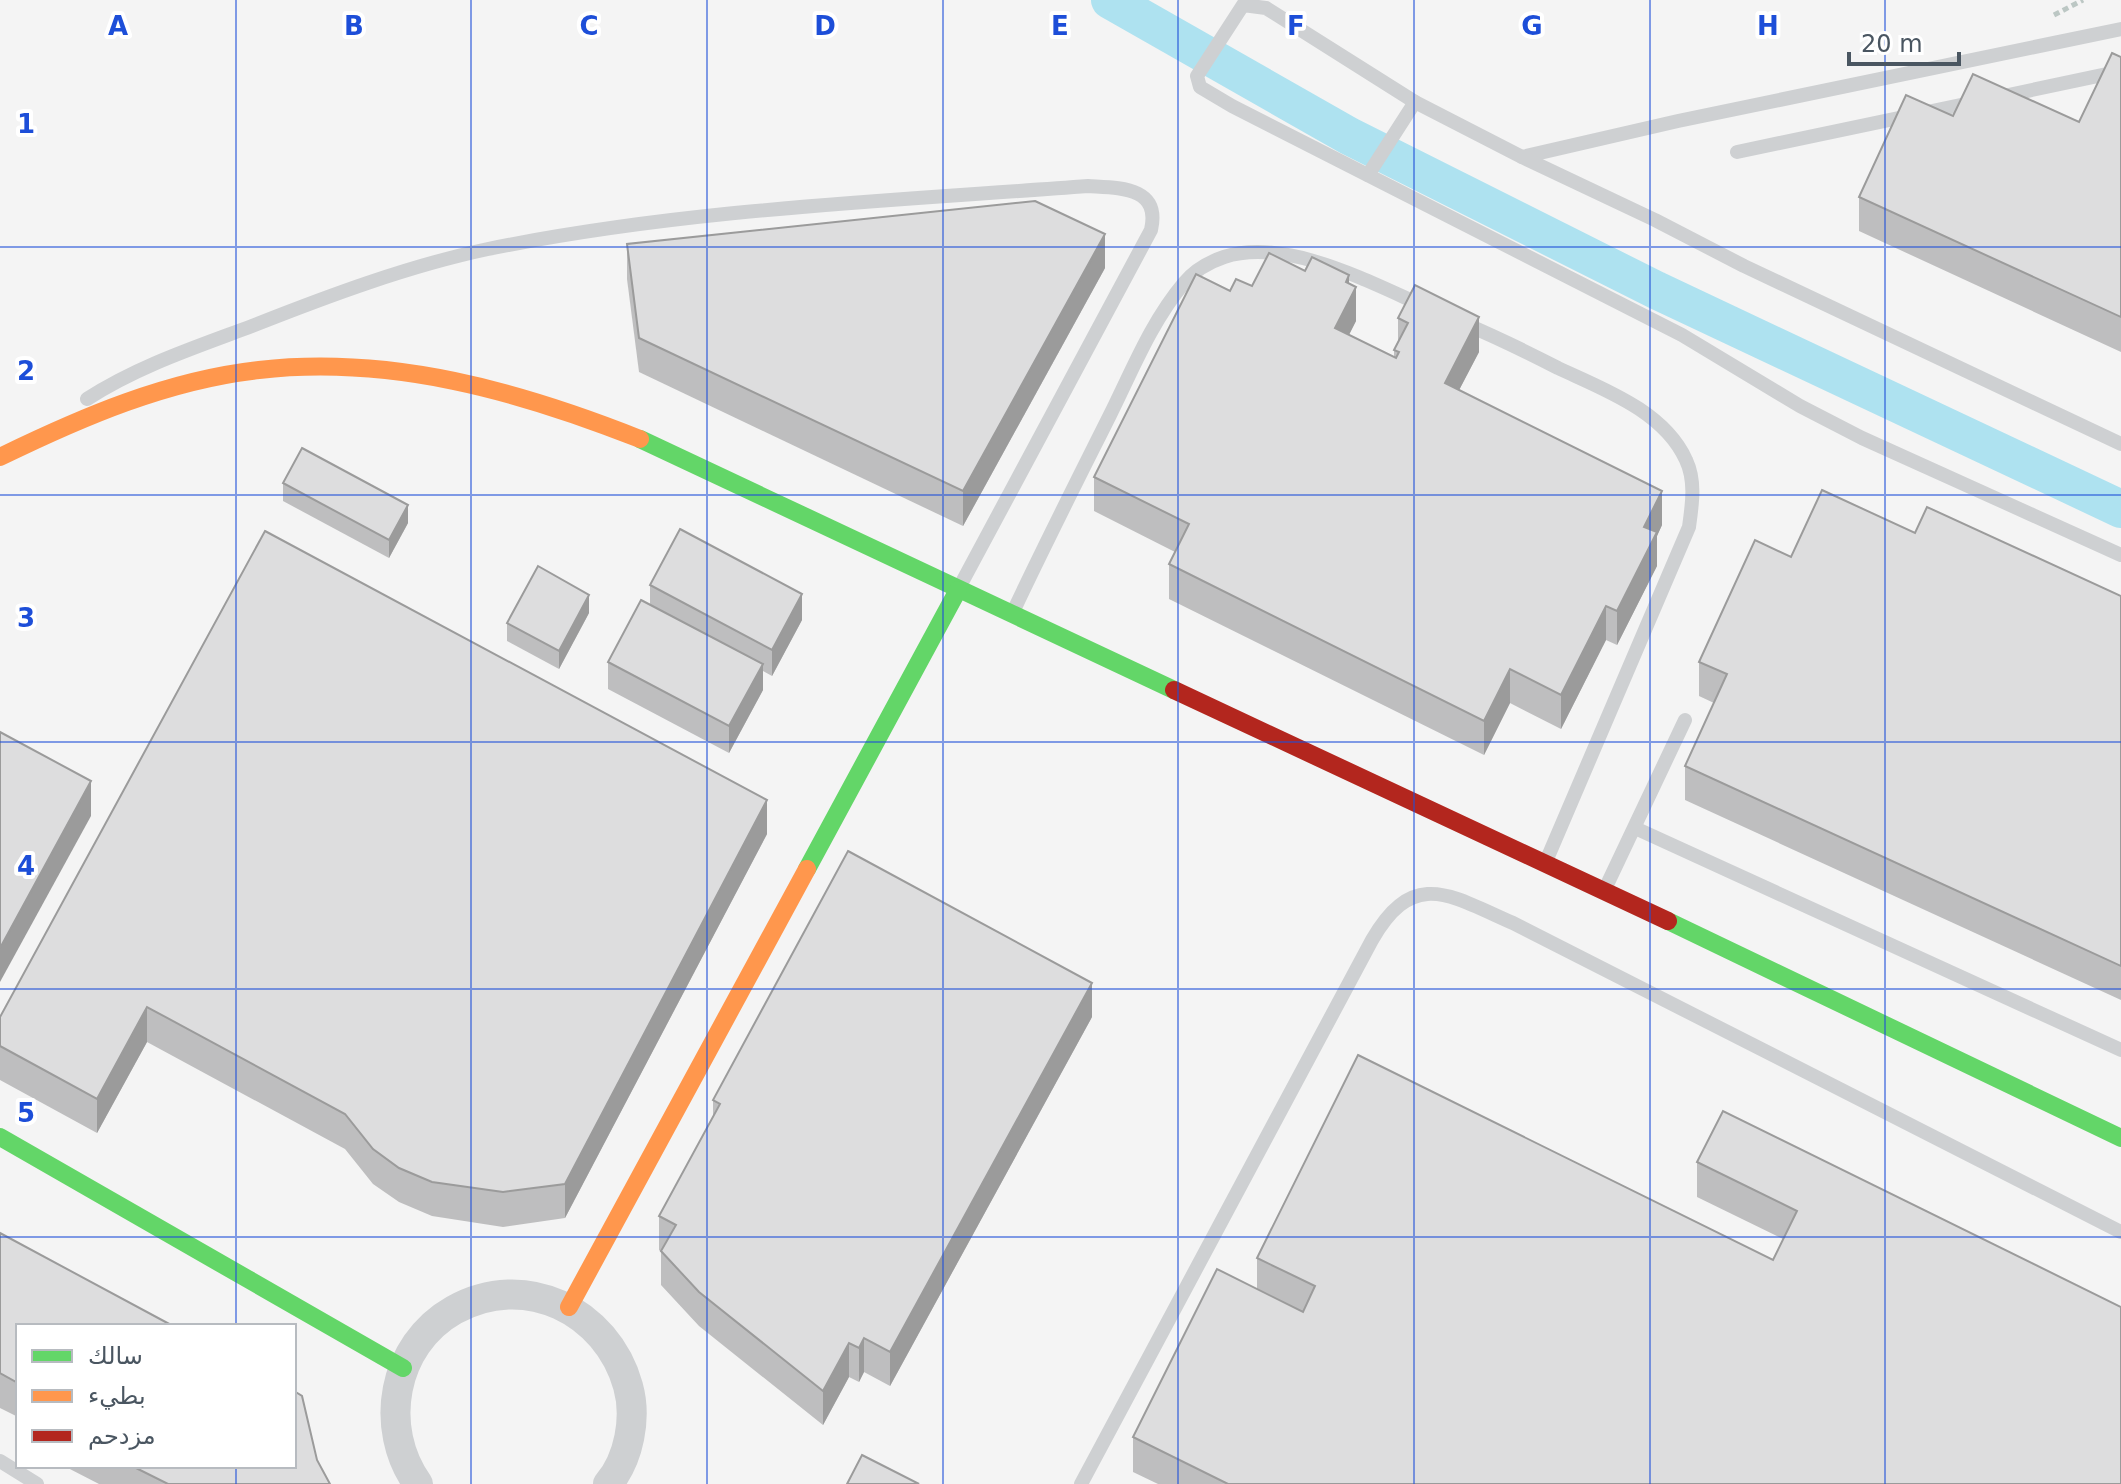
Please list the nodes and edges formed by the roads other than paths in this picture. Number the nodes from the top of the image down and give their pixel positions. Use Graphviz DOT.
graph roads {
  1 [pos="2121,29"];
  2 [pos="2121,71"];
  3 [pos="1415,102"];
  4 [pos="1737,152"];
  5 [pos="1522,157"];
  6 [pos="1368,175"];
  7 [pos="1440,313"];
  8 [pos="1454,319"];
  9 [pos="45,434"];
  10 [pos="2121,444"];
  11 [pos="0,457"];
  12 [pos="2121,555"];
  13 [pos="958,590"];
  14 [pos="1011,616"];
  15 [pos="1685,720"];
  16 [pos="1635,828"];
  17 [pos="1545,863"];
  18 [pos="1603,893"];
  19 [pos="2121,1050"];
  20 [pos="0,1137"];
  21 [pos="2121,1138"];
  22 [pos="2121,1232"];
  23 [pos="569,1307"];
  24 [pos="403,1368"];
  25 [pos="0,1461"];
  26 [pos="618,1481"];
  27 [pos="37,1484"];
  28 [pos="418,1484"];
  29 [pos="1081,1484"];
  1 -- 5 [label="lane"];
  2 -- 4 [label="lane"];
  3 -- 5 [label="lane"];
  3 -- 6 [label="lane"];
  3 -- 6 [label="lane"];
  5 -- 10 [label="lane"];
  6 -- 12 [label="lane"];
  7 -- 14 [label="lane"];
  8 -- 17 [label="lane"];
  9 -- 11 [label="street"];
  9 -- 13 [label="street"];
  9 -- 13 [label="lane"];
  13 -- 14 [label="street"];
  13 -- 23 [label="street"];
  14 -- 17 [label="street"];
  15 -- 16 [label="lane"];
  16 -- 18 [label="lane"];
  16 -- 19 [label="lane"];
  17 -- 18 [label="street"];
  18 -- 21 [label="street"];
  20 -- 24 [label="street"];
  22 -- 29 [label="lane"];
  23 -- 24 [label="street"];
  23 -- 26 [label="street"];
  24 -- 28 [label="street"];
  25 -- 27 [label="lane"];
}
